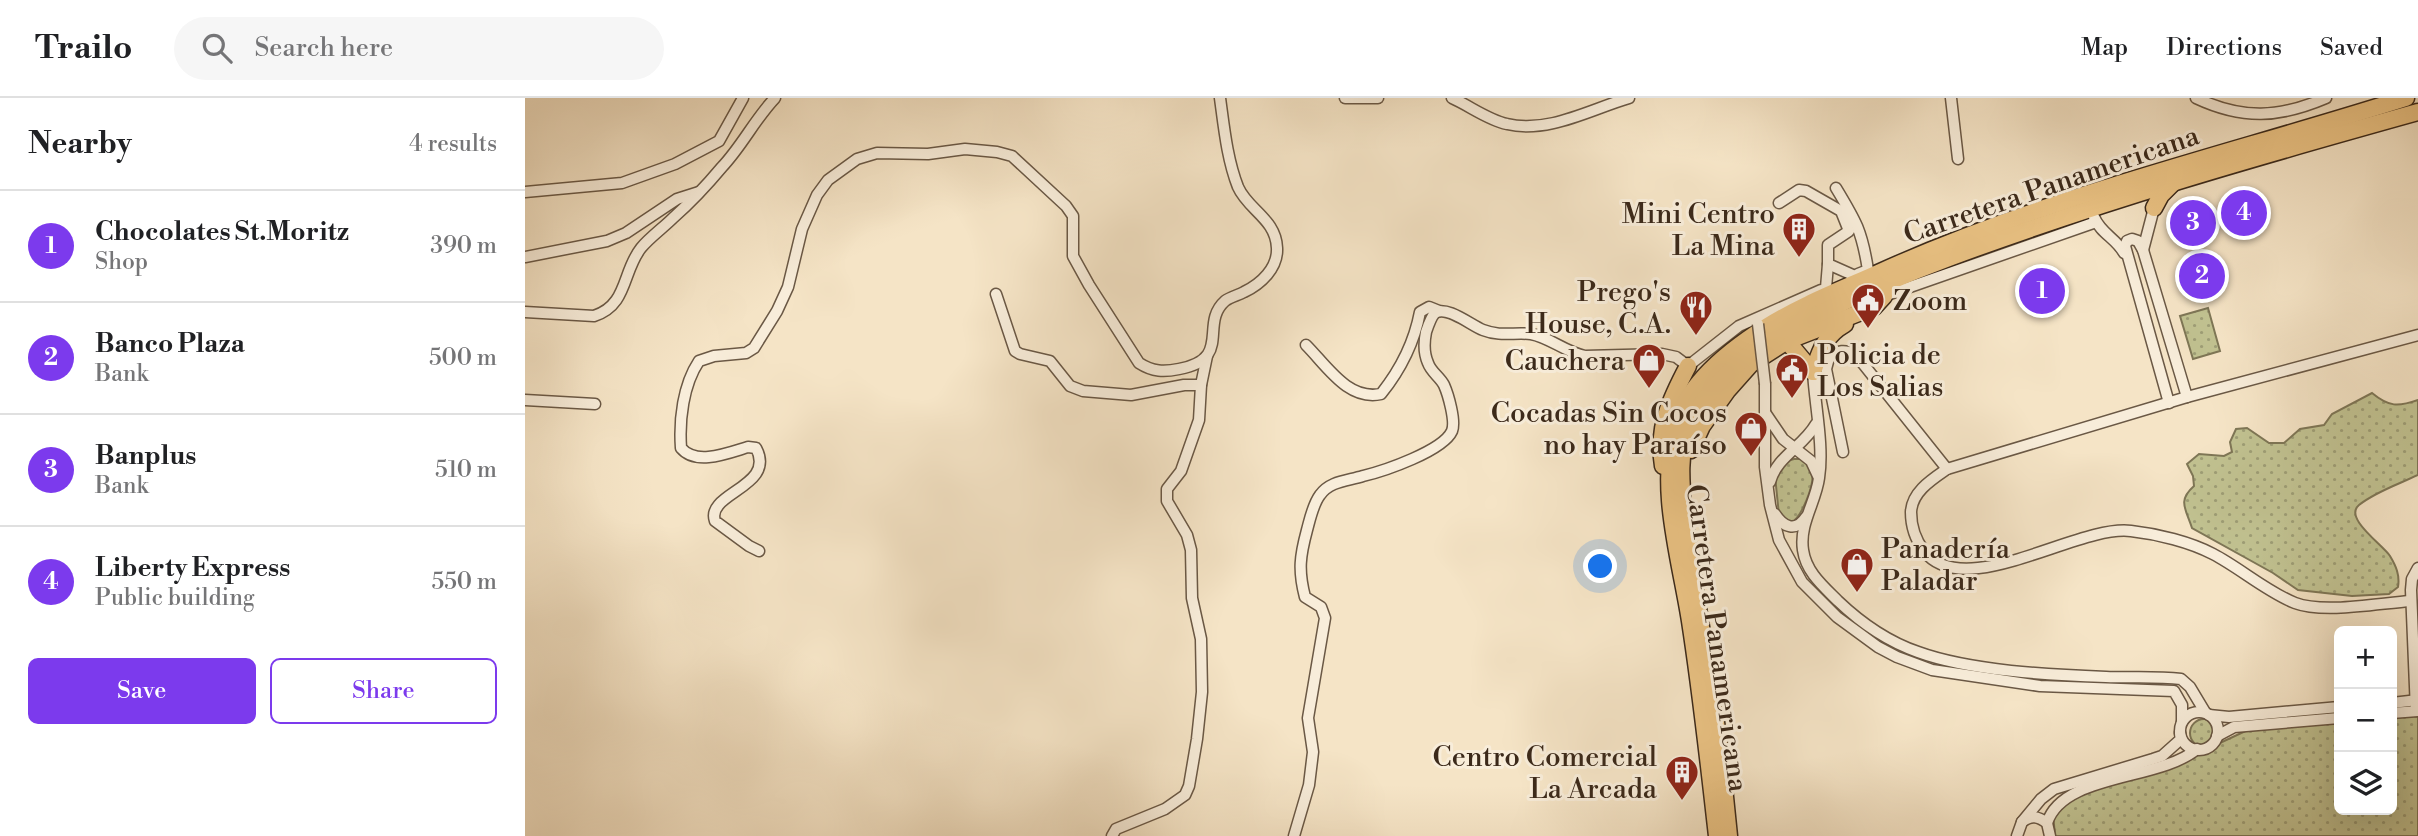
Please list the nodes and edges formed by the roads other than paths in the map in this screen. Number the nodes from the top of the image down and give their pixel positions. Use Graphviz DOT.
graph roads {
  1 [pos="743,98"];
  2 [pos="775,98"];
  3 [pos="1220,98"];
  4 [pos="1345,98"];
  5 [pos="1378,98"];
  6 [pos="1453,98"];
  7 [pos="1629,98"];
  8 [pos="1951,98"];
  9 [pos="2196,98"];
  10 [pos="2326,98"];
  11 [pos="2406,98"];
  12 [pos="2418,112"];
  13 [pos="1958,159"];
  14 [pos="2173,183"];
  15 [pos="1836,188"];
  16 [pos="701,191"];
  17 [pos="525,192"];
  18 [pos="1779,203"];
  19 [pos="2154,208"];
  20 [pos="2094,216"];
  21 [pos="2143,250"];
  22 [pos="1921,253"];
  23 [pos="525,257"];
  24 [pos="2128,260"];
  25 [pos="1828,264"];
  26 [pos="1862,272"];
  27 [pos="1826,288"];
  28 [pos="996,294"];
  29 [pos="1881,295"];
  30 [pos="1439,311"];
  31 [pos="2160,311"];
  32 [pos="525,312"];
  33 [pos="2145,317"];
  34 [pos="1758,320"];
  35 [pos="2418,335"];
  36 [pos="1787,341"];
  37 [pos="1306,345"];
  38 [pos="1207,356"];
  39 [pos="1688,366"];
  40 [pos="1813,372"];
  41 [pos="1201,385"];
  42 [pos="2187,397"];
  43 [pos="525,400"];
  44 [pos="2169,403"];
  45 [pos="595,404"];
  46 [pos="1766,414"];
  47 [pos="1817,424"];
  48 [pos="1795,448"];
  49 [pos="1843,452"];
  50 [pos="1947,469"];
  51 [pos="1819,479"];
  52 [pos="1675,489"];
  53 [pos="1768,489"];
  54 [pos="1770,505"];
  55 [pos="1807,516"];
  56 [pos="759,551"];
  57 [pos="2418,568"];
  58 [pos="2411,601"];
  59 [pos="2397,704"];
  60 [pos="2417,706"];
  61 [pos="2334,707"];
  62 [pos="2397,712"];
  63 [pos="2276,713"];
  64 [pos="2207,714"];
  65 [pos="2334,718"];
  66 [pos="2182,721"];
  67 [pos="2277,724"];
  68 [pos="2180,733"];
  69 [pos="2217,736"];
  70 [pos="2197,749"];
  71 [pos="2022,822"];
  72 [pos="2047,823"];
  73 [pos="1112,836"];
  74 [pos="1294,836"];
  75 [pos="1717,836"];
  76 [pos="1729,836"];
  77 [pos="2017,836"];
  78 [pos="2050,836"];
  1 -- 17 [label="street"];
  2 -- 16 [label="street"];
  3 -- 38 [label="street"];
  4 -- 5 [label="street"];
  6 -- 7 [label="street"];
  8 -- 13 [label="street"];
  9 -- 10 [label="street"];
  11 -- 22 [label="main road, Carretera Panamericana"];
  12 -- 14 [label="main road, Carretera Panamericana"];
  14 -- 19 [label="main road"];
  14 -- 20 [label="main road, Carretera Panamericana"];
  15 -- 26 [label="street"];
  16 -- 23 [label="street"];
  16 -- 32 [label="street"];
  18 -- 25 [label="street"];
  19 -- 21 [label="street"];
  20 -- 24 [label="street"];
  20 -- 29 [label="main road, Carretera Panamericana"];
  21 -- 24 [label="street"];
  21 -- 31 [label="street"];
  22 -- 26 [label="main road"];
  22 -- 52 [label="main road, Carretera Panamericana"];
  24 -- 33 [label="street"];
  25 -- 26 [label="street"];
  25 -- 27 [label="street"];
  26 -- 27 [label="street"];
  27 -- 34 [label="street"];
  28 -- 41 [label="street"];
  29 -- 36 [label="main road"];
  29 -- 40 [label="main road"];
  29 -- 52 [label="main road, Carretera Panamericana"];
  30 -- 37 [label="street"];
  30 -- 39 [label="street"];
  30 -- 74 [label="street"];
  31 -- 33 [label="street"];
  31 -- 42 [label="street"];
  33 -- 44 [label="street"];
  34 -- 39 [label="street"];
  34 -- 46 [label="street, bridge"];
  35 -- 42 [label="street"];
  36 -- 40 [label="main road"];
  36 -- 52 [label="main road"];
  38 -- 41 [label="street"];
  38 -- 56 [label="street"];
  39 -- 52 [label="main road"];
  40 -- 47 [label="street"];
  41 -- 73 [label="street"];
  42 -- 44 [label="street"];
  43 -- 45 [label="street"];
  44 -- 50 [label="street"];
  46 -- 48 [label="street"];
  46 -- 53 [label="street"];
  47 -- 48 [label="street"];
  47 -- 51 [label="street"];
  48 -- 51 [label="street"];
  48 -- 53 [label="street"];
  49 -- 50 [label="street"];
  50 -- 58 [label="street"];
  51 -- 55 [label="street"];
  52 -- 75 [label="main road, Carretera Panamericana"];
  52 -- 76 [label="main road, Carretera Panamericana"];
  53 -- 54 [label="street"];
  54 -- 55 [label="street"];
  54 -- 66 [label="street"];
  55 -- 64 [label="street"];
  57 -- 58 [label="street"];
  58 -- 60 [label="street"];
  59 -- 60 [label="street"];
  60 -- 62 [label="street"];
  61 -- 63 [label="street"];
  63 -- 64 [label="street"];
  63 -- 67 [label="street"];
  64 -- 66 [label="street"];
  64 -- 69 [label="street"];
  65 -- 67 [label="street"];
  66 -- 68 [label="street"];
  67 -- 69 [label="street"];
  68 -- 70 [label="street"];
  68 -- 71 [label="street"];
  69 -- 70 [label="street"];
  70 -- 72 [label="street"];
  71 -- 72 [label="street"];
  71 -- 77 [label="street"];
  72 -- 78 [label="street"];
}
